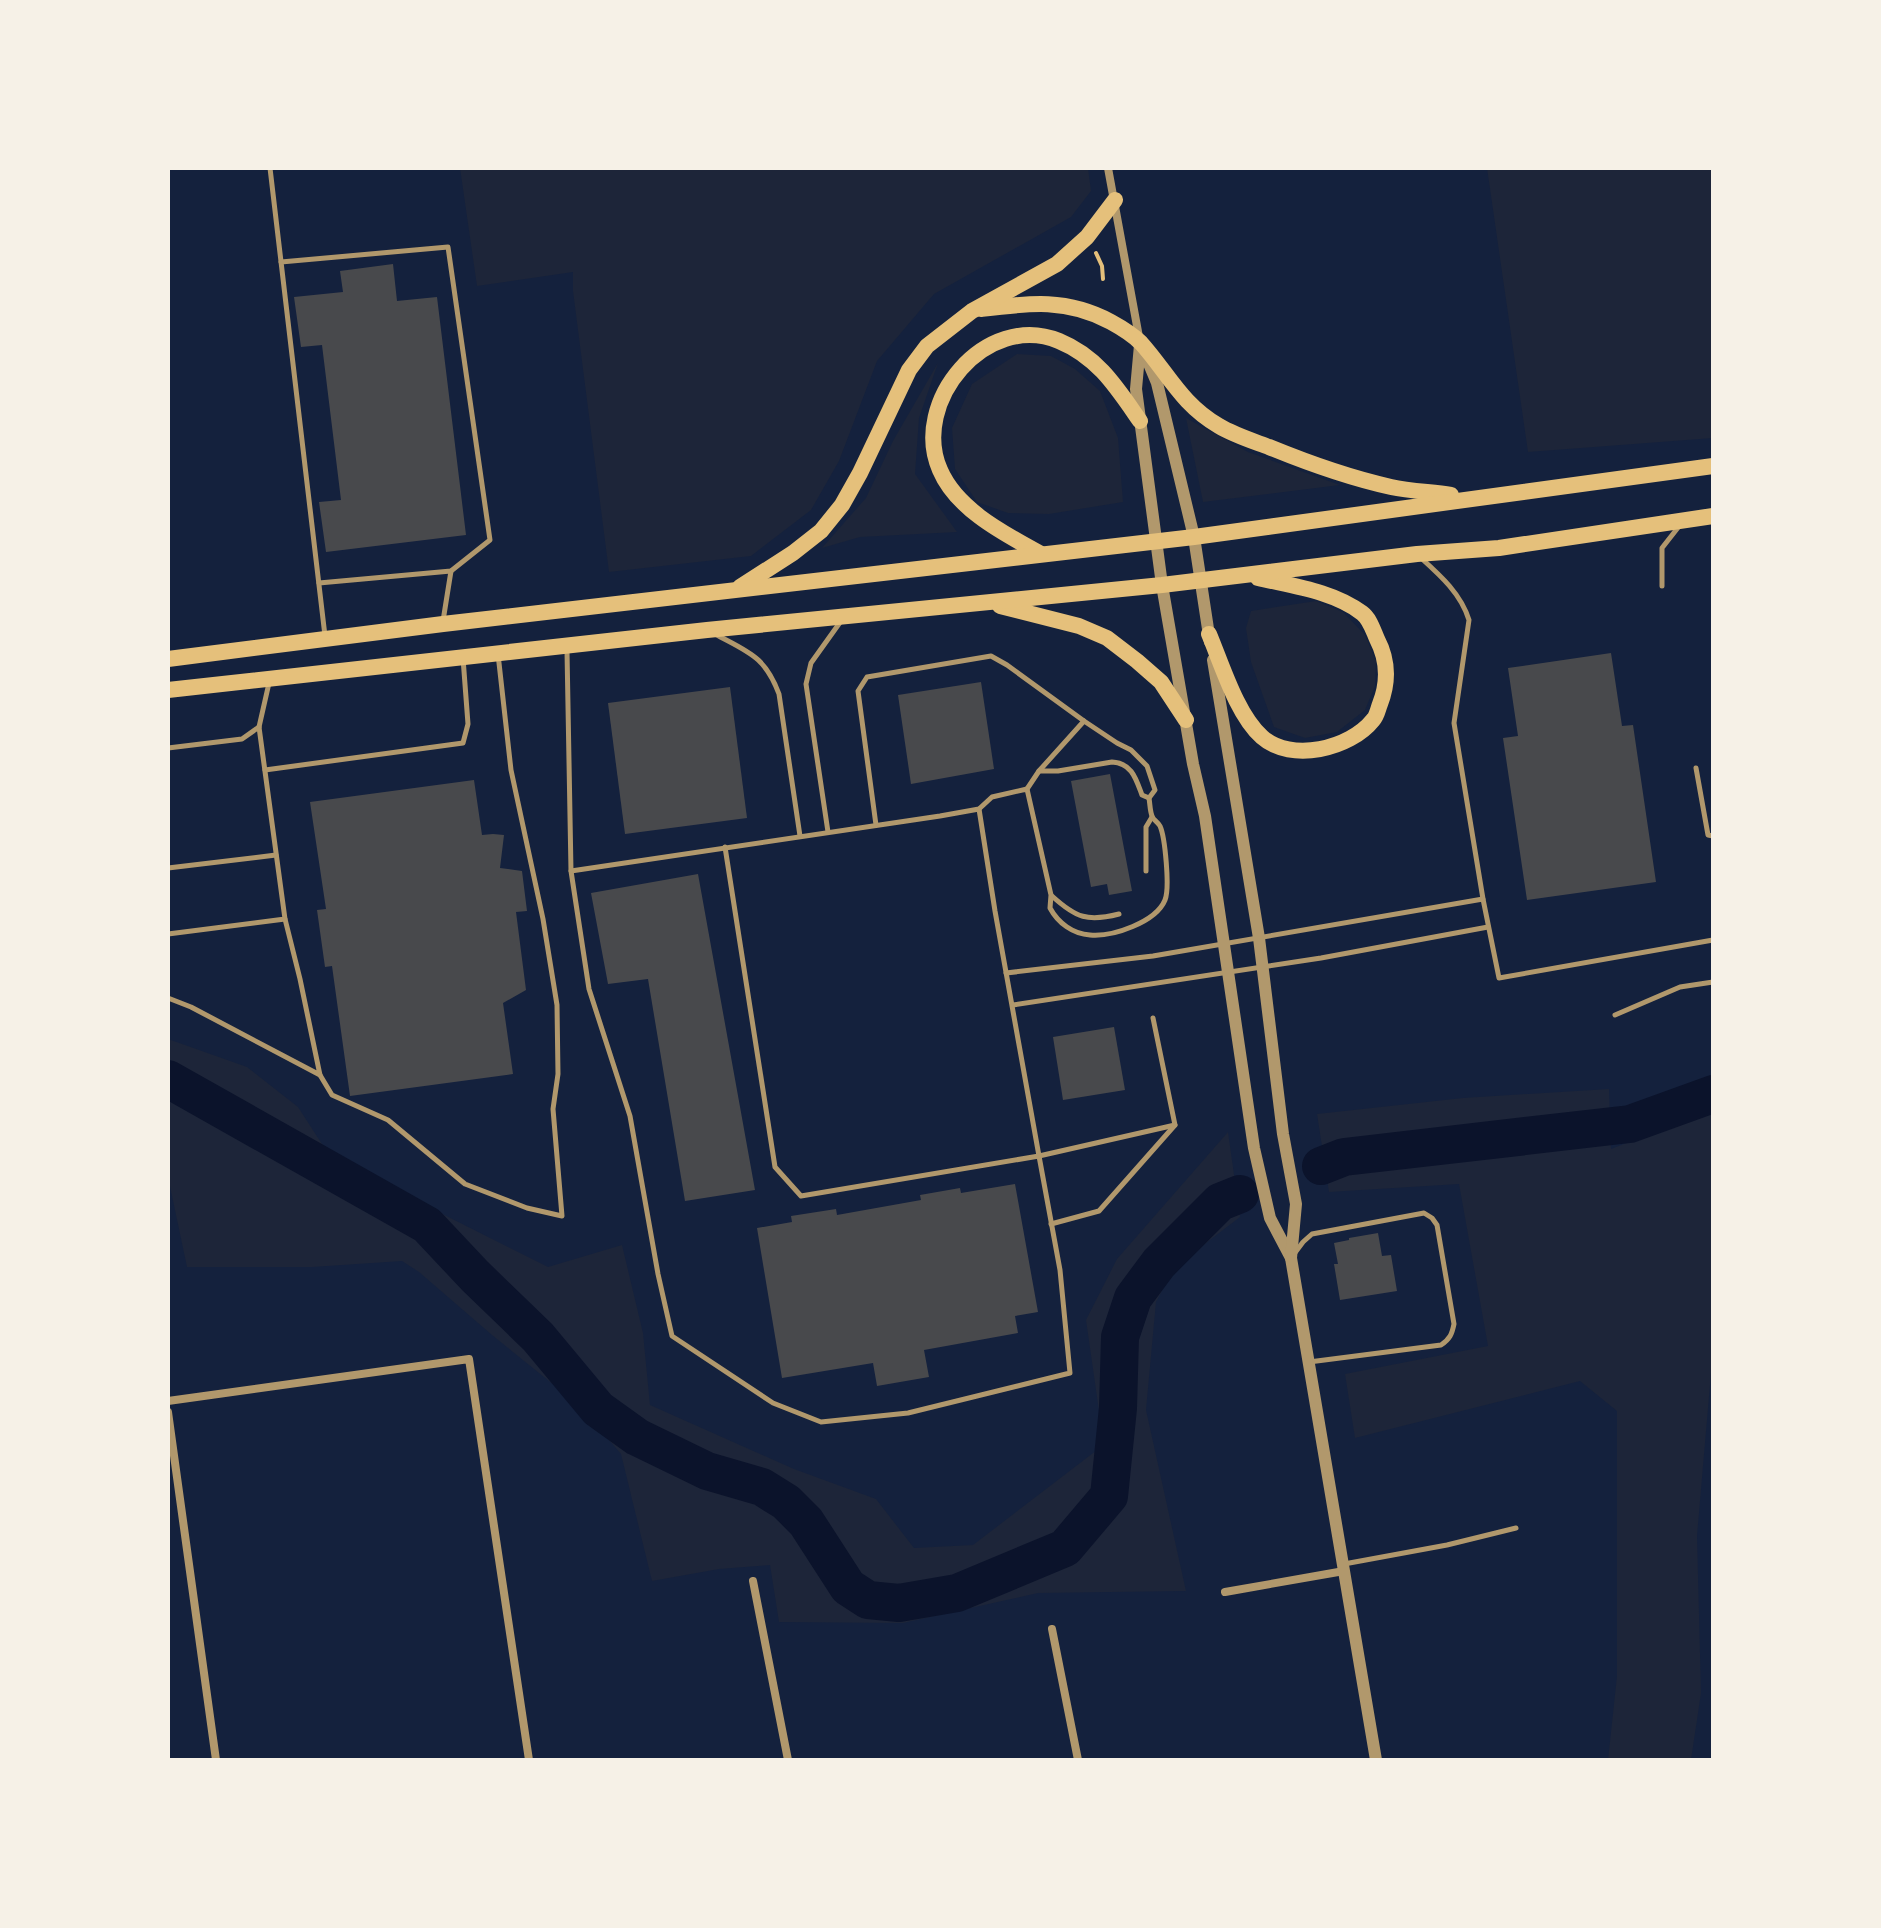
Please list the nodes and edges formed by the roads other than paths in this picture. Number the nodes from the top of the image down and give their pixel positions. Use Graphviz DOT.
graph roads {
  1 [pos="270,168"];
  2 [pos="1108,168"];
  3 [pos="1115,200"];
  4 [pos="281,262"];
  5 [pos="972,311"];
  6 [pos="1140,342"];
  7 [pos="1140,421"];
  8 [pos="1713,466"];
  9 [pos="1472,498"];
  10 [pos="1713,516"];
  11 [pos="1683,520"];
  12 [pos="1194,537"];
  13 [pos="1157,541"];
  14 [pos="1041,554"];
  15 [pos="1417,554"];
  16 [pos="451,571"];
  17 [pos="1248,576"];
  18 [pos="1202,580"];
  19 [pos="319,583"];
  20 [pos="1162,585"];
  21 [pos="1662,586"];
  22 [pos="735,590"];
  23 [pos="987,603"];
  24 [pos="845,616"];
  25 [pos="443,624"];
  26 [pos="707,630"];
  27 [pos="1209,634"];
  28 [pos="325,639"];
  29 [pos="567,646"];
  30 [pos="498,653"];
  31 [pos="172,657"];
  32 [pos="463,657"];
  33 [pos="270,678"];
  34 [pos="168,690"];
  35 [pos="1186,720"];
  36 [pos="1084,721"];
  37 [pos="259,727"];
  38 [pos="168,748"];
  39 [pos="1696,768"];
  40 [pos="265,770"];
  41 [pos="1039,771"];
  42 [pos="1027,789"];
  43 [pos="1149,798"];
  44 [pos="979,809"];
  45 [pos="1152,817"];
  46 [pos="876,825"];
  47 [pos="828,832"];
  48 [pos="800,836"];
  49 [pos="1713,836"];
  50 [pos="725,847"];
  51 [pos="276,855"];
  52 [pos="168,868"];
  53 [pos="571,871"];
  54 [pos="1146,871"];
  55 [pos="1051,895"];
  56 [pos="1483,899"];
  57 [pos="1119,914"];
  58 [pos="285,919"];
  59 [pos="1488,927"];
  60 [pos="168,934"];
  61 [pos="1259,938"];
  62 [pos="1713,940"];
  63 [pos="1223,943"];
  64 [pos="1263,967"];
  65 [pos="1228,972"];
  66 [pos="1006,973"];
  67 [pos="1713,982"];
  68 [pos="168,998"];
  69 [pos="1013,1005"];
  70 [pos="1615,1015"];
  71 [pos="1153,1018"];
  72 [pos="320,1075"];
  73 [pos="1175,1125"];
  74 [pos="1039,1156"];
  75 [pos="1051,1224"];
  76 [pos="1291,1258"];
  77 [pos="1308,1362"];
  78 [pos="168,1401"];
  79 [pos="168,1412"];
  80 [pos="1516,1528"];
  81 [pos="1343,1568"];
  82 [pos="753,1581"];
  83 [pos="1225,1592"];
  84 [pos="1052,1629"];
  85 [pos="216,1760"];
  86 [pos="529,1760"];
  87 [pos="788,1760"];
  88 [pos="1078,1760"];
  89 [pos="1376,1760"];
  1 -- 4 [label="lane"];
  2 -- 3 [label="street"];
  3 -- 5 [label="highway"];
  3 -- 6 [label="street"];
  4 -- 16 [label="lane"];
  4 -- 19 [label="lane"];
  5 -- 6 [label="highway"];
  5 -- 22 [label="highway"];
  6 -- 7 [label="street"];
  6 -- 9 [label="highway"];
  6 -- 12 [label="street"];
  7 -- 13 [label="street"];
  7 -- 14 [label="highway"];
  8 -- 9 [label="highway"];
  9 -- 12 [label="highway"];
  10 -- 11 [label="highway"];
  11 -- 15 [label="highway"];
  11 -- 21 [label="lane"];
  12 -- 13 [label="highway"];
  12 -- 18 [label="street"];
  13 -- 14 [label="highway"];
  13 -- 20 [label="street"];
  14 -- 22 [label="highway"];
  15 -- 17 [label="highway"];
  15 -- 56 [label="lane"];
  16 -- 19 [label="lane"];
  16 -- 25 [label="lane"];
  17 -- 18 [label="highway"];
  17 -- 27 [label="highway"];
  18 -- 20 [label="highway"];
  18 -- 27 [label="street"];
  19 -- 28 [label="lane"];
  20 -- 23 [label="highway"];
  20 -- 35 [label="street"];
  22 -- 25 [label="highway"];
  23 -- 24 [label="highway"];
  23 -- 35 [label="highway"];
  24 -- 26 [label="highway"];
  24 -- 47 [label="lane"];
  25 -- 28 [label="highway"];
  26 -- 29 [label="highway"];
  26 -- 48 [label="lane"];
  27 -- 61 [label="street"];
  28 -- 31 [label="highway"];
  29 -- 30 [label="highway"];
  29 -- 53 [label="lane"];
  30 -- 32 [label="highway"];
  30 -- 72 [label="lane"];
  32 -- 33 [label="highway"];
  32 -- 40 [label="lane"];
  33 -- 34 [label="highway"];
  33 -- 37 [label="lane"];
  35 -- 63 [label="street"];
  36 -- 41 [label="lane"];
  36 -- 43 [label="lane"];
  36 -- 46 [label="lane"];
  37 -- 38 [label="lane"];
  37 -- 40 [label="lane"];
  39 -- 49 [label="lane"];
  40 -- 51 [label="lane"];
  41 -- 42 [label="lane"];
  41 -- 43 [label="lane"];
  42 -- 44 [label="lane"];
  42 -- 55 [label="lane"];
  43 -- 45 [label="lane"];
  44 -- 46 [label="lane"];
  44 -- 66 [label="lane"];
  45 -- 54 [label="lane"];
  45 -- 55 [label="lane"];
  46 -- 47 [label="lane"];
  47 -- 48 [label="lane"];
  48 -- 50 [label="lane"];
  50 -- 53 [label="lane"];
  50 -- 74 [label="lane"];
  51 -- 52 [label="lane"];
  51 -- 58 [label="lane"];
  53 -- 75 [label="lane"];
  55 -- 57 [label="lane"];
  56 -- 59 [label="lane"];
  56 -- 61 [label="lane"];
  58 -- 60 [label="lane"];
  58 -- 72 [label="lane"];
  59 -- 62 [label="lane"];
  59 -- 64 [label="lane"];
  61 -- 63 [label="lane"];
  61 -- 64 [label="street"];
  63 -- 65 [label="street"];
  63 -- 66 [label="lane"];
  64 -- 65 [label="lane"];
  64 -- 76 [label="street"];
  65 -- 69 [label="lane"];
  65 -- 76 [label="street"];
  66 -- 69 [label="lane"];
  67 -- 70 [label="lane"];
  68 -- 72 [label="lane"];
  69 -- 74 [label="lane"];
  71 -- 73 [label="lane"];
  73 -- 74 [label="lane"];
  73 -- 75 [label="lane"];
  74 -- 75 [label="lane"];
  76 -- 77 [label="street"];
  76 -- 77 [label="lane"];
  77 -- 81 [label="street"];
  78 -- 86 [label="street"];
  79 -- 85 [label="street"];
  80 -- 81 [label="lane"];
  81 -- 83 [label="street"];
  81 -- 89 [label="street"];
  82 -- 87 [label="street"];
  84 -- 88 [label="street"];
}
